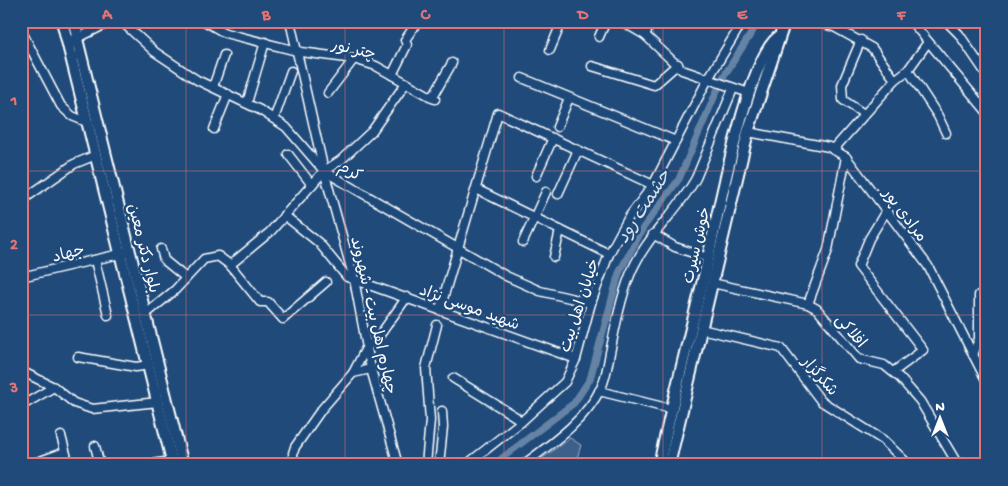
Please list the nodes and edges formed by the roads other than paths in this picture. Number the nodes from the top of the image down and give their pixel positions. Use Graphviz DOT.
graph roads {
  1 [pos="62,21"];
  2 [pos="76,21"];
  3 [pos="112,21"];
  4 [pos="122,21"];
  5 [pos="204,21"];
  6 [pos="290,21"];
  7 [pos="418,21"];
  8 [pos="562,21"];
  9 [pos="606,21"];
  10 [pos="621,21"];
  11 [pos="652,21"];
  12 [pos="743,21"];
  13 [pos="785,21"];
  14 [pos="813,21"];
  15 [pos="911,21"];
  16 [pos="946,21"];
  17 [pos="836,24"];
  18 [pos="99,28"];
  19 [pos="21,30"];
  20 [pos="644,34"];
  21 [pos="599,37"];
  22 [pos="777,38"];
  23 [pos="74,39"];
  24 [pos="861,40"];
  25 [pos="265,42"];
  26 [pos="928,42"];
  27 [pos="550,50"];
  28 [pos="296,51"];
  29 [pos="224,55"];
  30 [pos="354,59"];
  31 [pos="452,64"];
  32 [pos="678,64"];
  33 [pos="592,66"];
  34 [pos="908,70"];
  35 [pos="291,71"];
  36 [pos="392,75"];
  37 [pos="987,75"];
  38 [pos="522,78"];
  39 [pos="710,80"];
  40 [pos="895,80"];
  41 [pos="406,83"];
  42 [pos="213,88"];
  43 [pos="731,88"];
  44 [pos="328,93"];
  45 [pos="749,93"];
  46 [pos="228,94"];
  47 [pos="569,98"];
  48 [pos="247,103"];
  49 [pos="987,112"];
  50 [pos="864,114"];
  51 [pos="274,119"];
  52 [pos="88,123"];
  53 [pos="558,127"];
  54 [pos="214,129"];
  55 [pos="748,132"];
  56 [pos="946,133"];
  57 [pos="553,138"];
  58 [pos="676,141"];
  59 [pos="578,150"];
  60 [pos="833,150"];
  61 [pos="288,154"];
  62 [pos="96,155"];
  63 [pos="846,157"];
  64 [pos="324,171"];
  65 [pos="536,176"];
  66 [pos="312,185"];
  67 [pos="653,185"];
  68 [pos="476,189"];
  69 [pos="546,192"];
  70 [pos="558,194"];
  71 [pos="21,201"];
  72 [pos="886,211"];
  73 [pos="284,215"];
  74 [pos="534,217"];
  75 [pos="560,230"];
  76 [pos="653,234"];
  77 [pos="523,242"];
  78 [pos="457,247"];
  79 [pos="161,249"];
  80 [pos="126,252"];
  81 [pos="609,254"];
  82 [pos="554,257"];
  83 [pos="708,258"];
  84 [pos="95,260"];
  85 [pos="230,265"];
  86 [pos="21,278"];
  87 [pos="186,278"];
  88 [pos="354,279"];
  89 [pos="326,282"];
  90 [pos="712,283"];
  91 [pos="987,295"];
  92 [pos="407,297"];
  93 [pos="591,303"];
  94 [pos="808,304"];
  95 [pos="440,309"];
  96 [pos="146,314"];
  97 [pos="108,315"];
  98 [pos="436,325"];
  99 [pos="701,329"];
  100 [pos="366,348"];
  101 [pos="973,355"];
  102 [pos="78,357"];
  103 [pos="576,359"];
  104 [pos="148,365"];
  105 [pos="371,369"];
  106 [pos="21,371"];
  107 [pos="893,372"];
  108 [pos="353,373"];
  109 [pos="453,378"];
  110 [pos="987,382"];
  111 [pos="54,387"];
  112 [pos="599,391"];
  113 [pos="23,402"];
  114 [pos="158,402"];
  115 [pos="671,409"];
  116 [pos="442,410"];
  117 [pos="521,422"];
  118 [pos="61,436"];
  119 [pos="94,446"];
  120 [pos="65,452"];
  121 [pos="664,462"];
  122 [pos="173,463"];
  123 [pos="29,465"];
  124 [pos="69,465"];
  125 [pos="100,465"];
  126 [pos="144,465"];
  127 [pos="183,465"];
  128 [pos="294,465"];
  129 [pos="398,465"];
  130 [pos="426,465"];
  131 [pos="439,465"];
  132 [pos="466,465"];
  133 [pos="523,465"];
  134 [pos="910,465"];
  135 [pos="958,465"];
  1 -- 23 [label="main road"];
  2 -- 18 [label="street"];
  2 -- 23 [label="main road"];
  3 -- 18 [label="street"];
  4 -- 42 [label="street, کرم"];
  5 -- 25 [label="street, چتر نور"];
  6 -- 28 [label="street, چهارم اهل بیت - شهروند"];
  7 -- 36 [label="street"];
  8 -- 27 [label="street"];
  9 -- 21 [label="street"];
  10 -- 20 [label="street"];
  11 -- 20 [label="street"];
  12 -- 39 [label="street, خیابان اهل بیت"];
  13 -- 22 [label="main road, خوش سیرت"];
  14 -- 17 [label="street"];
  15 -- 26 [label="street"];
  16 -- 37 [label="street"];
  17 -- 24 [label="street"];
  18 -- 23 [label="street"];
  19 -- 52 [label="street"];
  20 -- 32 [label="street"];
  22 -- 45 [label="main road, خوش سیرت"];
  22 -- 55 [label="main road, خوش سیرت"];
  23 -- 52 [label="main road, بلوار دکتر معین"];
  23 -- 80 [label="main road, بلوار دکتر معین"];
  24 -- 40 [label="street"];
  24 -- 50 [label="street"];
  25 -- 28 [label="street, چتر نور"];
  25 -- 48 [label="street"];
  26 -- 34 [label="street"];
  26 -- 49 [label="street"];
  28 -- 30 [label="street, چتر نور"];
  28 -- 64 [label="street, چهارم اهل بیت - شهروند"];
  29 -- 42 [label="street"];
  30 -- 36 [label="street, چتر نور"];
  30 -- 44 [label="street"];
  31 -- 41 [label="street, چتر نور"];
  32 -- 33 [label="street"];
  32 -- 39 [label="street"];
  34 -- 40 [label="street"];
  34 -- 56 [label="street"];
  35 -- 51 [label="street"];
  36 -- 41 [label="street, چتر نور"];
  38 -- 47 [label="street"];
  39 -- 43 [label="street"];
  39 -- 58 [label="street, خیابان اهل بیت"];
  40 -- 50 [label="street"];
  41 -- 64 [label="street"];
  42 -- 46 [label="street, کرم"];
  43 -- 45 [label="street"];
  43 -- 76 [label="street"];
  45 -- 83 [label="main road, خوش سیرت"];
  46 -- 48 [label="street, کرم"];
  46 -- 54 [label="street"];
  47 -- 53 [label="street"];
  47 -- 58 [label="street"];
  48 -- 51 [label="street, کرم"];
  50 -- 60 [label="street"];
  51 -- 64 [label="street, کرم"];
  52 -- 62 [label="main road, بلوار دکتر معین"];
  55 -- 60 [label="street, مرادی پور"];
  55 -- 90 [label="main road, خوش سیرت"];
  57 -- 59 [label="street"];
  57 -- 65 [label="street"];
  57 -- 68 [label="street"];
  58 -- 67 [label="street, خیابان اهل بیت"];
  59 -- 67 [label="street"];
  59 -- 70 [label="street"];
  60 -- 63 [label="street, مرادی پور"];
  61 -- 66 [label="street"];
  62 -- 71 [label="street"];
  62 -- 80 [label="main road, بلوار دکتر معین"];
  63 -- 72 [label="street, مرادی پور"];
  63 -- 94 [label="street"];
  64 -- 66 [label="street"];
  64 -- 78 [label="street, کرم"];
  64 -- 88 [label="street, چهارم اهل بیت - شهروند"];
  66 -- 73 [label="street"];
  67 -- 81 [label="street, خیابان اهل بیت"];
  68 -- 74 [label="street"];
  68 -- 78 [label="street"];
  69 -- 74 [label="street"];
  72 -- 101 [label="street, مرادی پور"];
  72 -- 107 [label="street"];
  73 -- 85 [label="street"];
  73 -- 88 [label="street"];
  74 -- 75 [label="street"];
  74 -- 77 [label="street"];
  75 -- 81 [label="street"];
  75 -- 82 [label="street"];
  76 -- 83 [label="street"];
  76 -- 112 [label="street"];
  78 -- 93 [label="street, کرم"];
  78 -- 95 [label="street"];
  79 -- 87 [label="street"];
  80 -- 84 [label="street, جهاد"];
  80 -- 96 [label="main road, بلوار دکتر معین"];
  80 -- 104 [label="main road, بلوار دکتر معین"];
  81 -- 93 [label="street, خیابان اهل بیت"];
  83 -- 115 [label="main road, خوش سیرت"];
  84 -- 86 [label="street, جهاد"];
  84 -- 97 [label="street"];
  85 -- 87 [label="street"];
  85 -- 89 [label="street"];
  87 -- 96 [label="street"];
  88 -- 92 [label="street, شهید موسی نژاد"];
  88 -- 100 [label="street, چهارم اهل بیت - شهروند"];
  90 -- 94 [label="street, افلاکی"];
  90 -- 99 [label="main road, خوش سیرت"];
  91 -- 101 [label="street"];
  92 -- 95 [label="street, شهید موسی نژاد"];
  92 -- 100 [label="street"];
  93 -- 103 [label="street, خیابان اهل بیت"];
  94 -- 107 [label="street, افلاکی"];
  95 -- 103 [label="street, شهید موسی نژاد"];
  96 -- 127 [label="main road, بلوار دکتر معین"];
  98 -- 130 [label="street"];
  99 -- 121 [label="main road, خوش سیرت"];
  99 -- 134 [label="street, شکرگزار"];
  100 -- 105 [label="street, چهارم اهل بیت - شهروند"];
  100 -- 108 [label="street"];
  101 -- 110 [label="street, مرادی پور"];
  102 -- 104 [label="street"];
  103 -- 117 [label="street, خیابان اهل بیت"];
  104 -- 114 [label="main road, بلوار دکتر معین"];
  105 -- 108 [label="street"];
  105 -- 129 [label="street, چهارم اهل بیت - شهروند"];
  106 -- 111 [label="street"];
  107 -- 135 [label="street, افلاکی"];
  108 -- 128 [label="street"];
  109 -- 117 [label="street"];
  111 -- 113 [label="street"];
  111 -- 114 [label="street"];
  112 -- 115 [label="street"];
  112 -- 133 [label="street"];
  114 -- 122 [label="main road, بلوار دکتر معین"];
  115 -- 121 [label="main road, خوش سیرت"];
  116 -- 131 [label="street"];
  117 -- 132 [label="street, خیابان اهل بیت"];
  118 -- 120 [label="street"];
  119 -- 125 [label="street"];
  120 -- 123 [label="street"];
  120 -- 124 [label="street"];
  122 -- 126 [label="street"];
}
